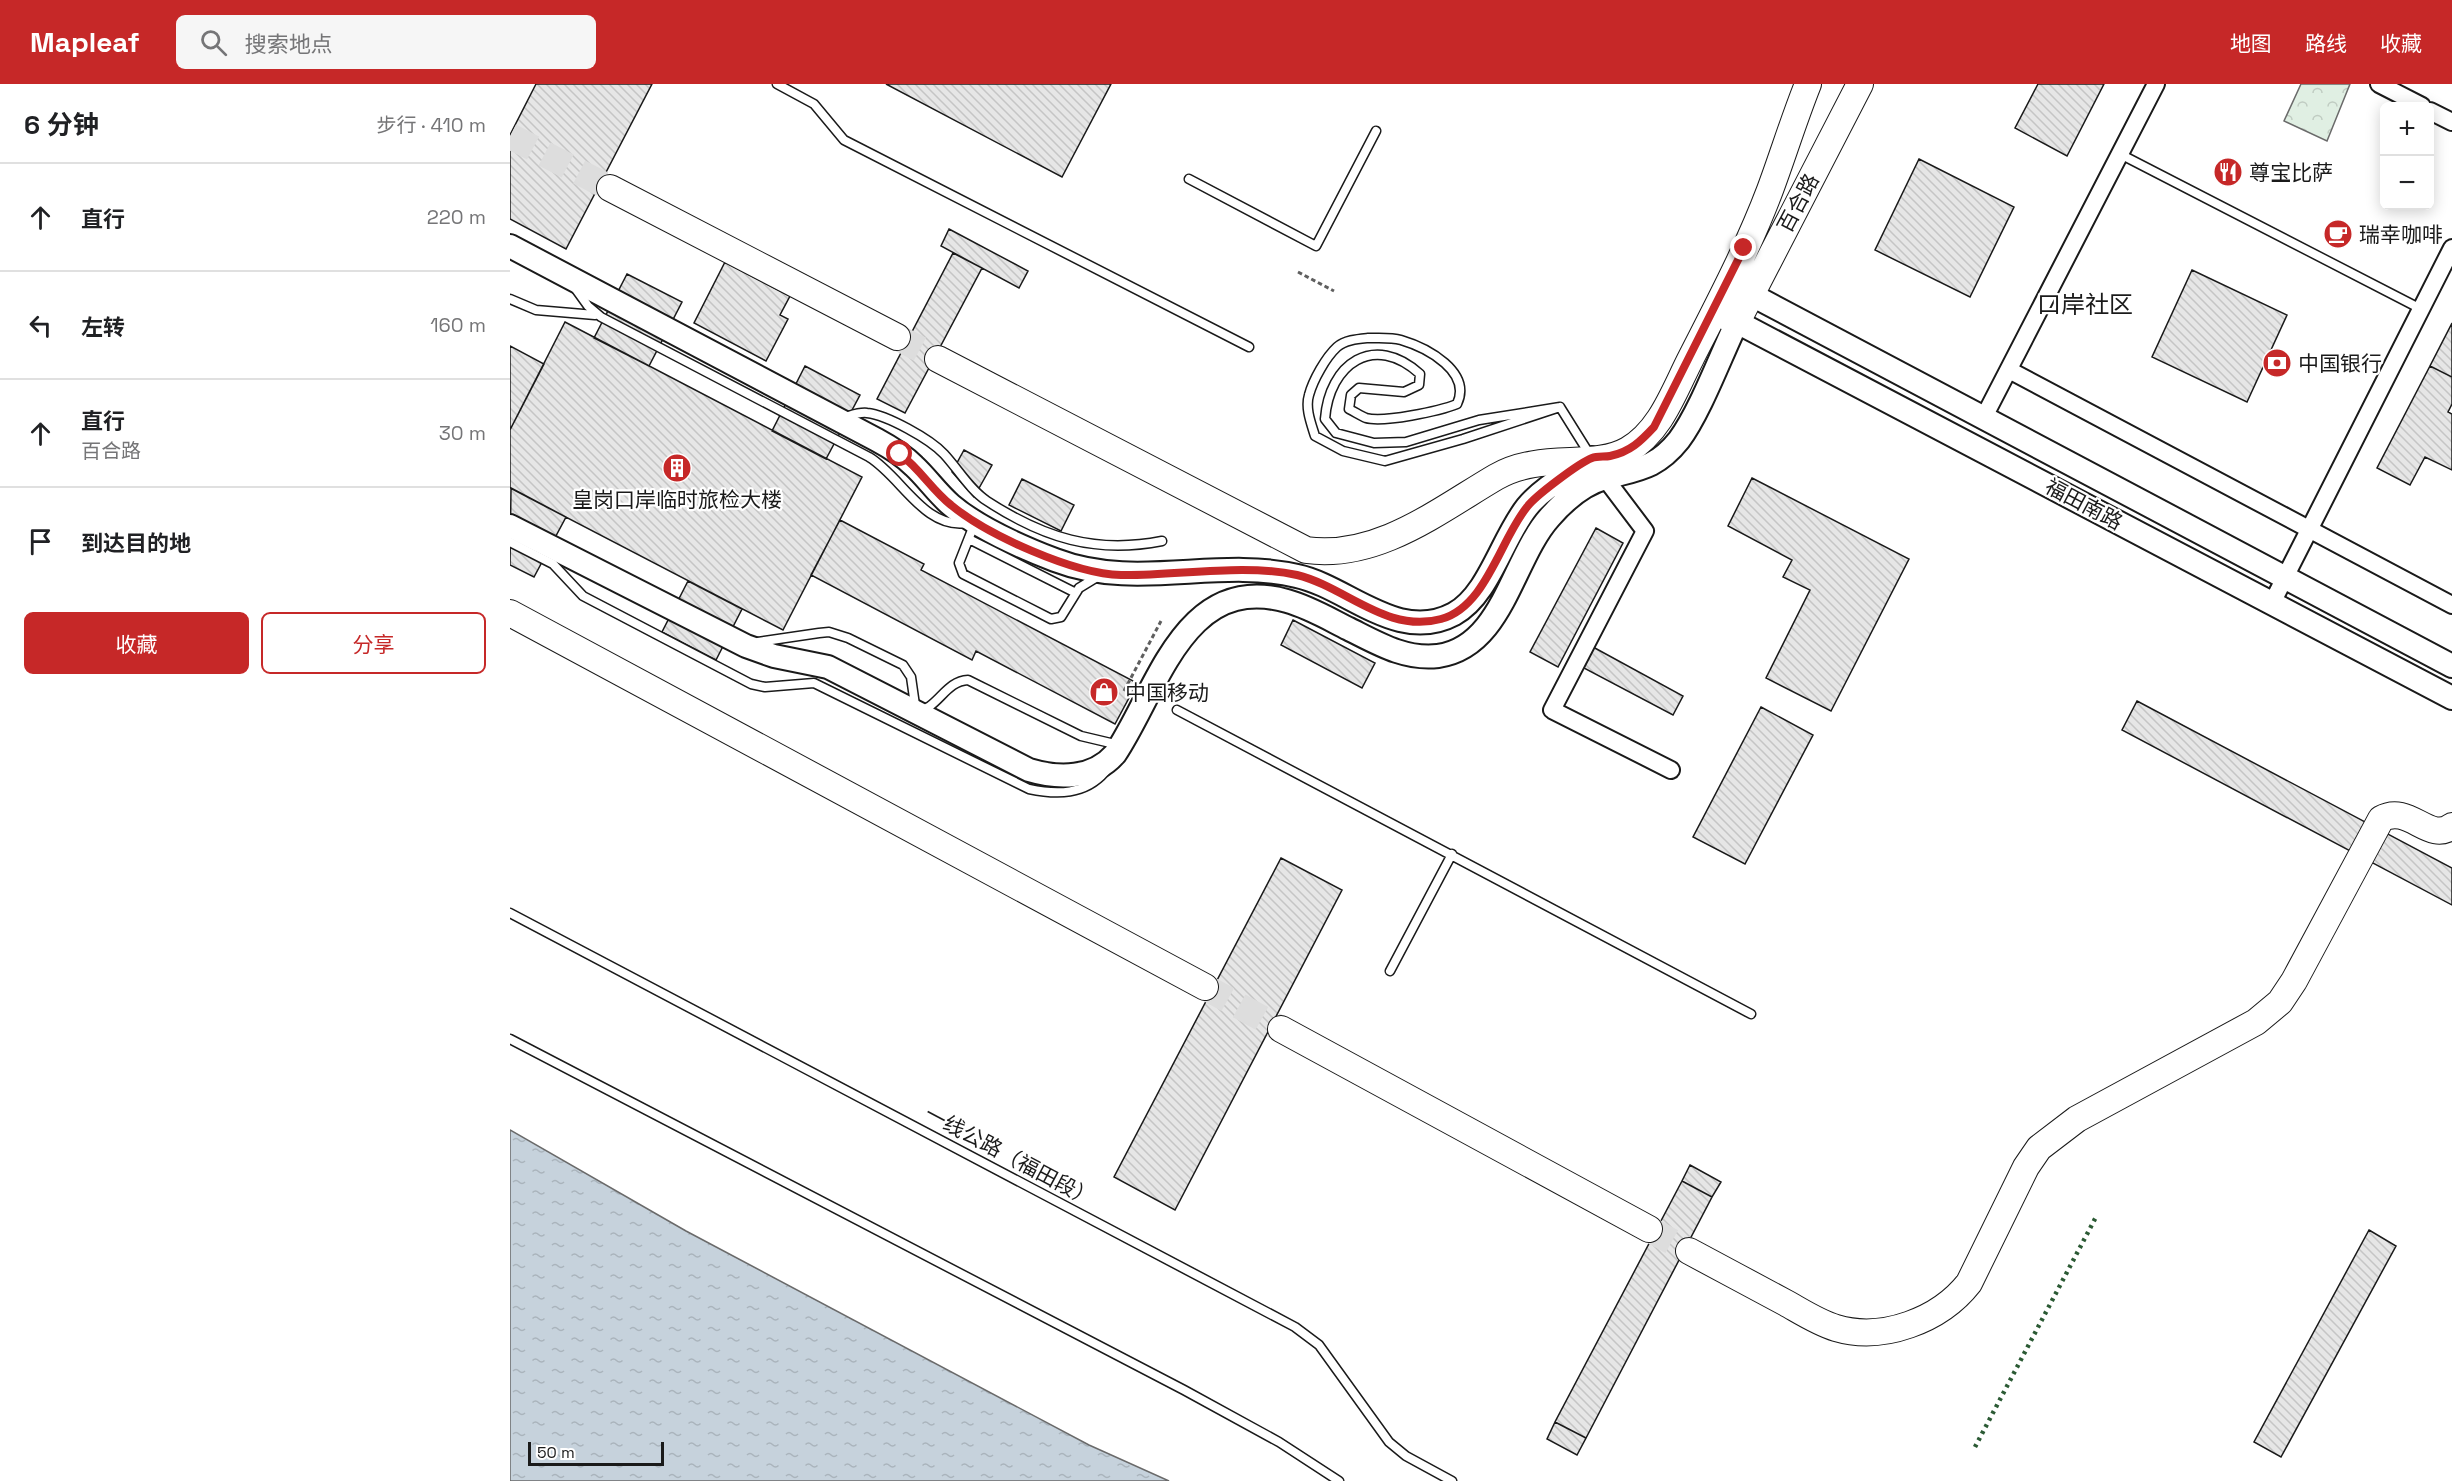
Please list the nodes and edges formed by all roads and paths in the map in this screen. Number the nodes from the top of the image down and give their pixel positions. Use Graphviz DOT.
graph roads {
  1 [pos="777,84"];
  2 [pos="1808,84"];
  3 [pos="1860,84"];
  4 [pos="2156,84"];
  5 [pos="2379,84"];
  6 [pos="2414,102"];
  7 [pos="2434,113"];
  8 [pos="2452,122"];
  9 [pos="1376,131"];
  10 [pos="2120,154"];
  11 [pos="1189,179"];
  12 [pos="610,188"];
  13 [pos="510,246"];
  14 [pos="2452,248"];
  15 [pos="1298,272"];
  16 [pos="563,275"];
  17 [pos="1740,288"];
  18 [pos="1334,291"];
  19 [pos="510,299"];
  20 [pos="2421,309"];
  21 [pos="1726,316"];
  22 [pos="601,317"];
  23 [pos="897,337"];
  24 [pos="1249,346"];
  25 [pos="938,359"];
  26 [pos="2009,370"];
  27 [pos="1560,407"];
  28 [pos="1984,417"];
  29 [pos="838,419"];
  30 [pos="1598,468"];
  31 [pos="510,526"];
  32 [pos="2310,528"];
  33 [pos="972,530"];
  34 [pos="1162,541"];
  35 [pos="510,542"];
  36 [pos="1112,574"];
  37 [pos="2286,576"];
  38 [pos="1076,593"];
  39 [pos="2272,603"];
  40 [pos="2452,605"];
  41 [pos="510,613"];
  42 [pos="1161,621"];
  43 [pos="731,639"];
  44 [pos="2452,666"];
  45 [pos="1124,691"];
  46 [pos="2452,698"];
  47 [pos="1177,711"];
  48 [pos="916,712"];
  49 [pos="1121,745"];
  50 [pos="1671,770"];
  51 [pos="2452,825"];
  52 [pos="1452,854"];
  53 [pos="510,913"];
  54 [pos="1390,971"];
  55 [pos="1205,987"];
  56 [pos="1751,1014"];
  57 [pos="1281,1029"];
  58 [pos="510,1039"];
  59 [pos="1650,1229"];
  60 [pos="1689,1251"];
  61 [pos="1339,1481"];
  62 [pos="1452,1481"];
  1 -- 24 [label="lane"];
  2 -- 17 [label="main road, 百合路"];
  3 -- 17 [label="main road, 百合路"];
  4 -- 10 [label="street"];
  5 -- 6 [label="street"];
  7 -- 8 [label="street"];
  9 -- 11 [label="lane"];
  10 -- 20 [label="lane"];
  10 -- 26 [label="street"];
  12 -- 23 [label="main road"];
  13 -- 16 [label="main road"];
  14 -- 20 [label="street"];
  15 -- 18 [label="path"];
  16 -- 22 [label="lane"];
  16 -- 29 [label="main road"];
  17 -- 21 [label="main road, 百合路"];
  17 -- 28 [label="main road, 福田南路"];
  19 -- 22 [label="lane"];
  20 -- 32 [label="street"];
  21 -- 30 [label="main road, 百合路"];
  21 -- 39 [label="main road, 福田南路"];
  22 -- 33 [label="lane"];
  25 -- 30 [label="main road, 百合路"];
  26 -- 28 [label="street"];
  26 -- 32 [label="street"];
  27 -- 27 [label="lane"];
  27 -- 30 [label="lane"];
  28 -- 37 [label="main road, 福田南路"];
  29 -- 33 [label="main road"];
  29 -- 34 [label="lane"];
  30 -- 36 [label="main road"];
  30 -- 49 [label="main road"];
  30 -- 50 [label="street"];
  31 -- 43 [label="main road"];
  32 -- 37 [label="street"];
  32 -- 40 [label="street"];
  33 -- 36 [label="main road"];
  33 -- 38 [label="lane"];
  33 -- 38 [label="lane"];
  35 -- 49 [label="lane"];
  36 -- 38 [label="lane"];
  37 -- 39 [label="street"];
  37 -- 44 [label="main road, 福田南路"];
  39 -- 46 [label="main road, 福田南路"];
  41 -- 55 [label="main road"];
  42 -- 45 [label="path"];
  43 -- 48 [label="main road"];
  43 -- 48 [label="lane"];
  47 -- 52 [label="lane"];
  48 -- 49 [label="lane"];
  48 -- 49 [label="main road"];
  51 -- 60 [label="main road"];
  52 -- 54 [label="lane"];
  52 -- 56 [label="lane"];
  53 -- 62 [label="lane, 一线公路（福田段）"];
  57 -- 59 [label="main road"];
  58 -- 61 [label="lane"];
}
